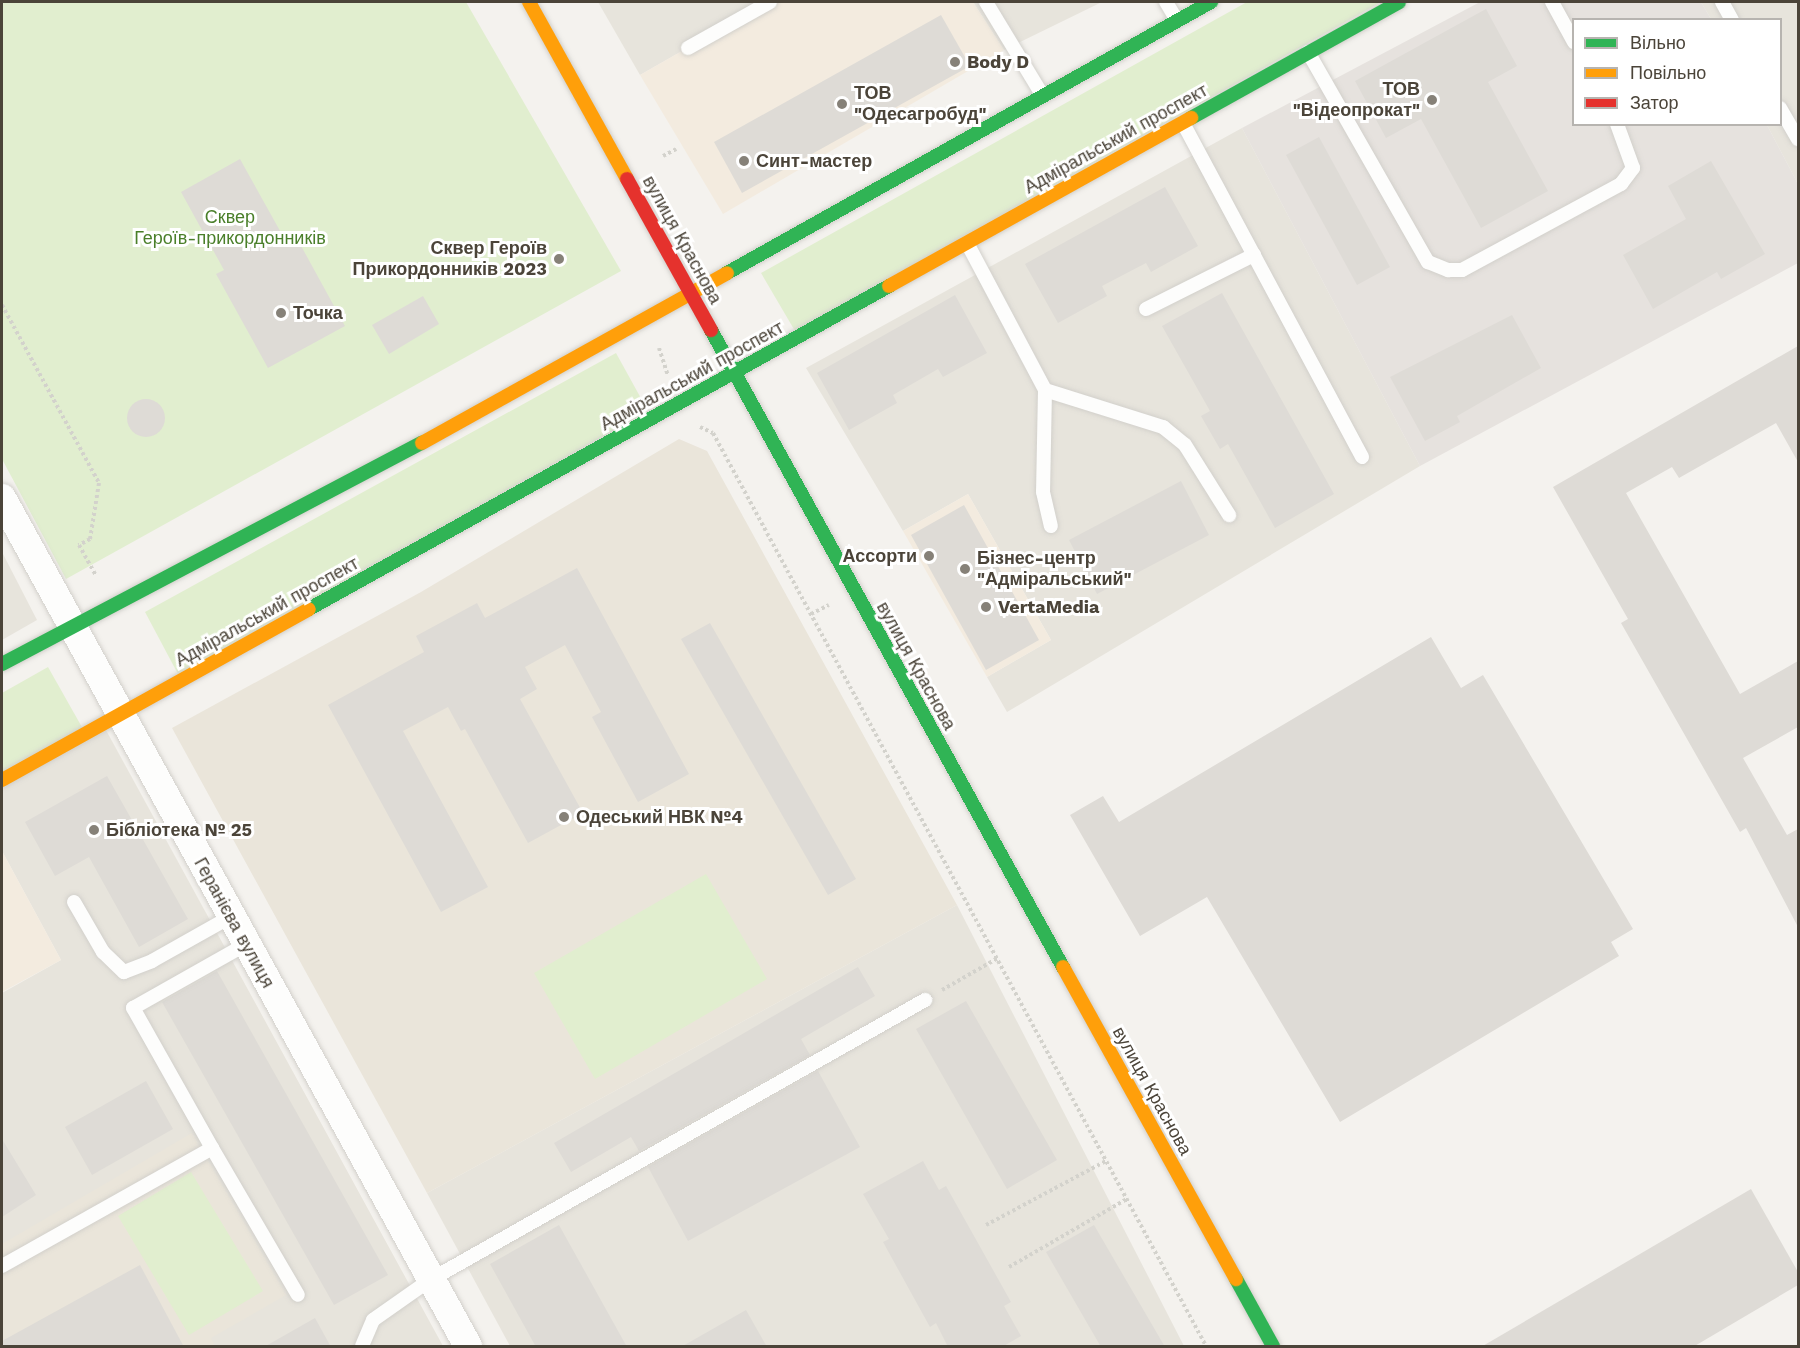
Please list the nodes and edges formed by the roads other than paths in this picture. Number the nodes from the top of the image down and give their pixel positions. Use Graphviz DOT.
graph roads {
  1 [pos="529,2"];
  2 [pos="770,2"];
  3 [pos="986,2"];
  4 [pos="1166,2"];
  5 [pos="1211,2"];
  6 [pos="1399,2"];
  7 [pos="1552,2"];
  8 [pos="1722,2"];
  9 [pos="1731,18"];
  10 [pos="1177,20"];
  11 [pos="1572,38"];
  12 [pos="688,48"];
  13 [pos="1308,52"];
  14 [pos="1044,96"];
  15 [pos="1782,111"];
  16 [pos="1182,123"];
  17 [pos="1618,126"];
  18 [pos="1798,139"];
  19 [pos="967,243"];
  20 [pos="1254,255"];
  21 [pos="691,293"];
  22 [pos="1146,309"];
  23 [pos="734,373"];
  24 [pos="1045,390"];
  25 [pos="1362,457"];
  26 [pos="2,498"];
  27 [pos="1229,515"];
  28 [pos="1052,526"];
  29 [pos="69,625"];
  30 [pos="2,664"];
  31 [pos="119,715"];
  32 [pos="2,780"];
  33 [pos="74,902"];
  34 [pos="230,917"];
  35 [pos="245,945"];
  36 [pos="925,999"];
  37 [pos="212,1148"];
  38 [pos="2,1266"];
  39 [pos="430,1280"];
  40 [pos="298,1294"];
  41 [pos="362,1347"];
  42 [pos="468,1347"];
  43 [pos="1273,1347"];
  1 -- 21 [label="main road, вулиця Краснова"];
  2 -- 12 [label="lane"];
  3 -- 14 [label="lane"];
  4 -- 10 [label="lane"];
  5 -- 10 [label="main road"];
  6 -- 13 [label="main road, Адміральський проспект"];
  7 -- 11 [label="lane"];
  8 -- 9 [label="lane"];
  10 -- 14 [label="main road"];
  13 -- 16 [label="main road, Адміральський проспект"];
  13 -- 17 [label="lane"];
  14 -- 21 [label="main road"];
  15 -- 18 [label="lane"];
  16 -- 19 [label="main road, Адміральський проспект"];
  16 -- 20 [label="lane"];
  19 -- 23 [label="main road, Адміральський проспект"];
  19 -- 24 [label="lane"];
  20 -- 22 [label="lane"];
  20 -- 25 [label="lane"];
  21 -- 23 [label="main road, вулиця Краснова"];
  21 -- 29 [label="main road"];
  23 -- 31 [label="main road, Адміральський проспект"];
  23 -- 43 [label="main road, вулиця Краснова"];
  24 -- 27 [label="lane"];
  24 -- 28 [label="lane"];
  26 -- 29 [label="street, Геранієва вулиця"];
  29 -- 30 [label="main road"];
  29 -- 31 [label="street, Геранієва вулиця"];
  31 -- 32 [label="main road, Адміральський проспект"];
  31 -- 34 [label="street, Геранієва вулиця"];
  33 -- 34 [label="lane"];
  34 -- 35 [label="street, Геранієва вулиця"];
  35 -- 37 [label="lane"];
  35 -- 39 [label="street, Геранієва вулиця"];
  36 -- 39 [label="lane"];
  37 -- 38 [label="lane"];
  37 -- 40 [label="lane"];
  39 -- 41 [label="lane"];
  39 -- 42 [label="street, Геранієва вулиця"];
}
